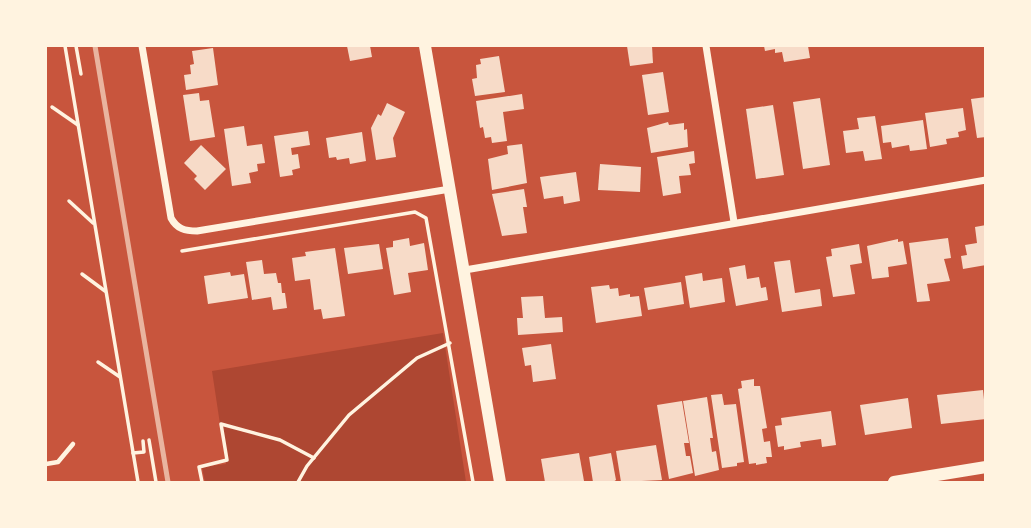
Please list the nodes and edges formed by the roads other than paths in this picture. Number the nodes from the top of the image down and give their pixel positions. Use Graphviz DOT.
graph roads {
  1 [pos="142,46"];
  2 [pos="425,46"];
  3 [pos="706,46"];
  4 [pos="985,180"];
  5 [pos="451,188"];
  6 [pos="734,222"];
  7 [pos="465,270"];
  8 [pos="73,444"];
  9 [pos="46,464"];
  10 [pos="985,467"];
  11 [pos="500,482"];
  12 [pos="894,482"];
  1 -- 5 [label="street"];
  2 -- 5 [label="street"];
  3 -- 6 [label="street"];
  4 -- 6 [label="street"];
  5 -- 7 [label="street"];
  6 -- 7 [label="street"];
  7 -- 11 [label="street"];
  8 -- 9 [label="lane"];
  10 -- 12 [label="street"];
}
